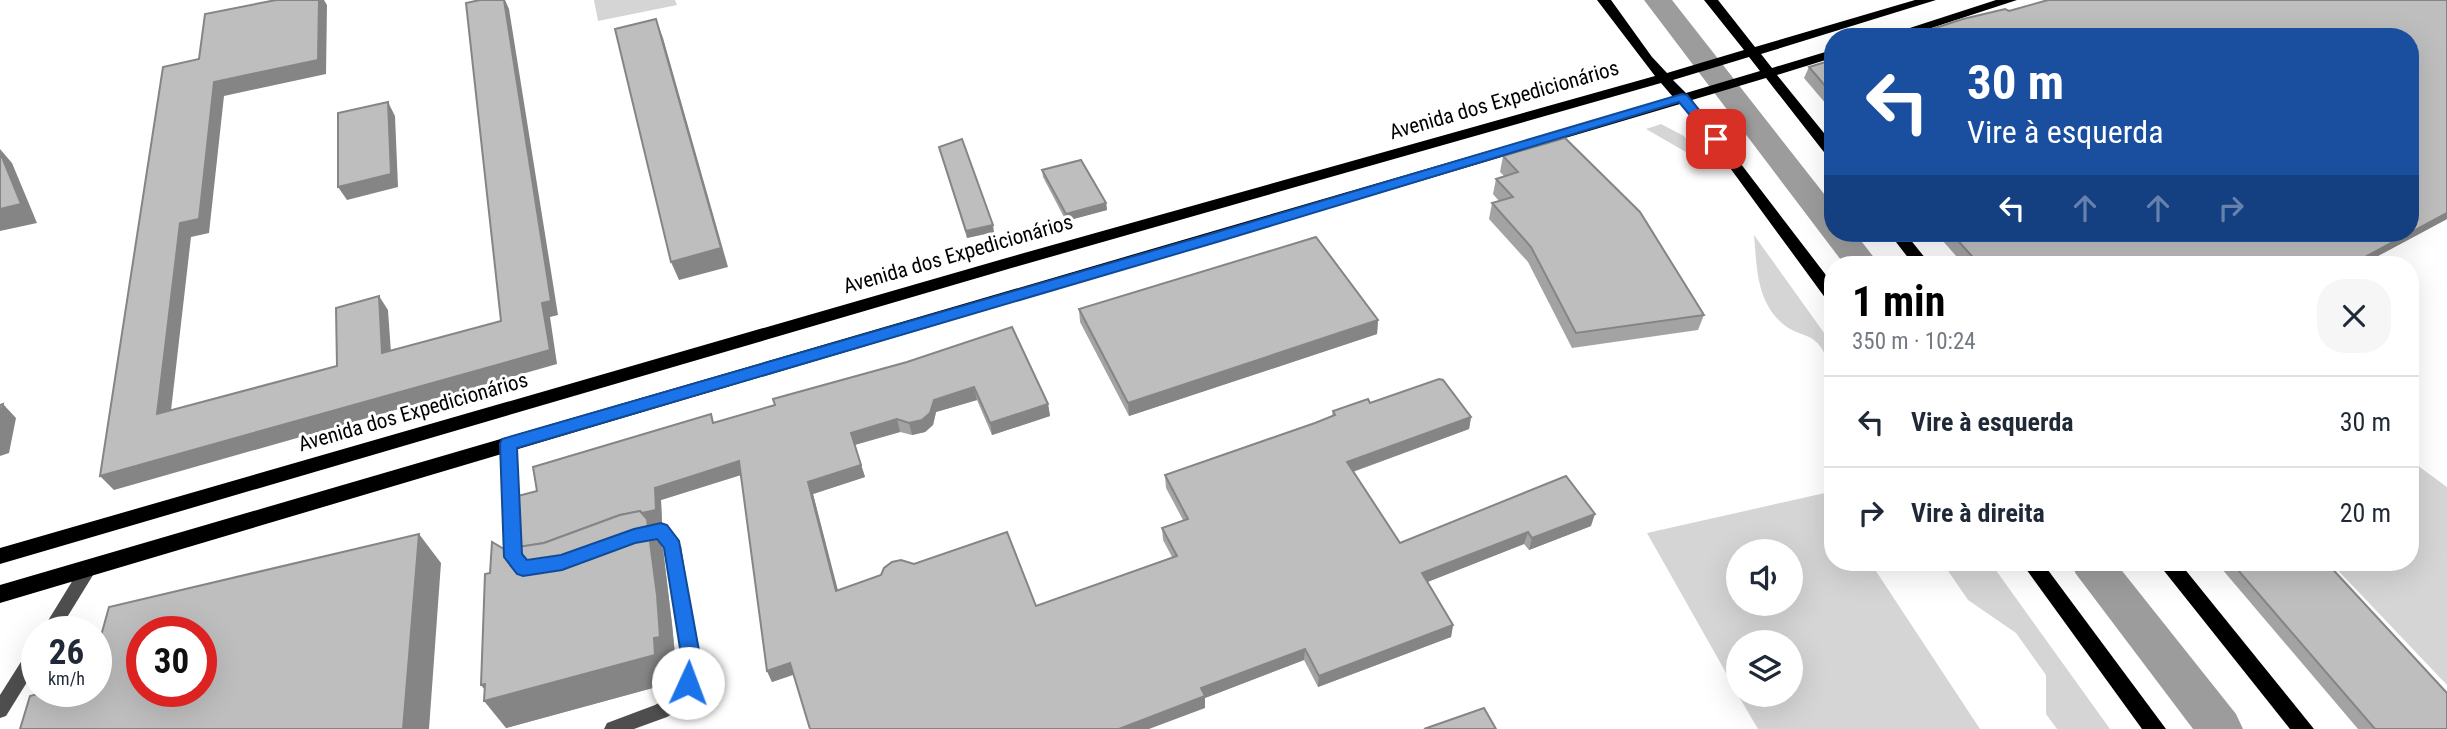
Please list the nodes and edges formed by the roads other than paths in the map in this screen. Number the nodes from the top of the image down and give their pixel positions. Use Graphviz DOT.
graph roads {
  1 [pos="1604,0"];
  2 [pos="1711,0"];
  3 [pos="1929,0"];
  4 [pos="2010,0"];
  5 [pos="1834,28"];
  6 [pos="1918,28"];
  7 [pos="1824,31"];
  8 [pos="1752,52"];
  9 [pos="1824,56"];
  10 [pos="1768,72"];
  11 [pos="1664,78"];
  12 [pos="1682,97"];
  13 [pos="1824,143"];
  14 [pos="1904,242"];
  15 [pos="1916,256"];
  16 [pos="1009,263"];
  17 [pos="1824,284"];
  18 [pos="1019,293"];
  19 [pos="508,444"];
  20 [pos="622,540"];
  21 [pos="0,556"];
  22 [pos="90,567"];
  23 [pos="536,567"];
  24 [pos="2038,571"];
  25 [pos="2174,571"];
  26 [pos="0,594"];
  27 [pos="59,616"];
  28 [pos="21,677"];
  29 [pos="0,710"];
  30 [pos="613,729"];
  31 [pos="2155,729"];
  32 [pos="2303,729"];
  1 -- 11 [label="main road"];
  2 -- 8 [label="main road"];
  3 -- 5 [label="main road, Avenida dos Expedicionários"];
  4 -- 6 [label="main road"];
  7 -- 8 [label="main road, Avenida dos Expedicionários"];
  8 -- 10 [label="main road"];
  8 -- 11 [label="main road, Avenida dos Expedicionários"];
  9 -- 10 [label="main road"];
  10 -- 12 [label="main road"];
  10 -- 13 [label="main road"];
  11 -- 12 [label="main road"];
  11 -- 16 [label="main road, Avenida dos Expedicionários"];
  12 -- 17 [label="main road"];
  12 -- 18 [label="main road"];
  14 -- 15 [label="main road"];
  16 -- 18 [label="main road"];
  16 -- 21 [label="main road, Avenida dos Expedicionários"];
  18 -- 19 [label="main road"];
  19 -- 22 [label="main road"];
  19 -- 23 [label="street"];
  20 -- 30 [label="street"];
  22 -- 26 [label="main road"];
  22 -- 27 [label="street"];
  24 -- 31 [label="main road"];
  25 -- 32 [label="main road"];
  28 -- 29 [label="street"];
}
